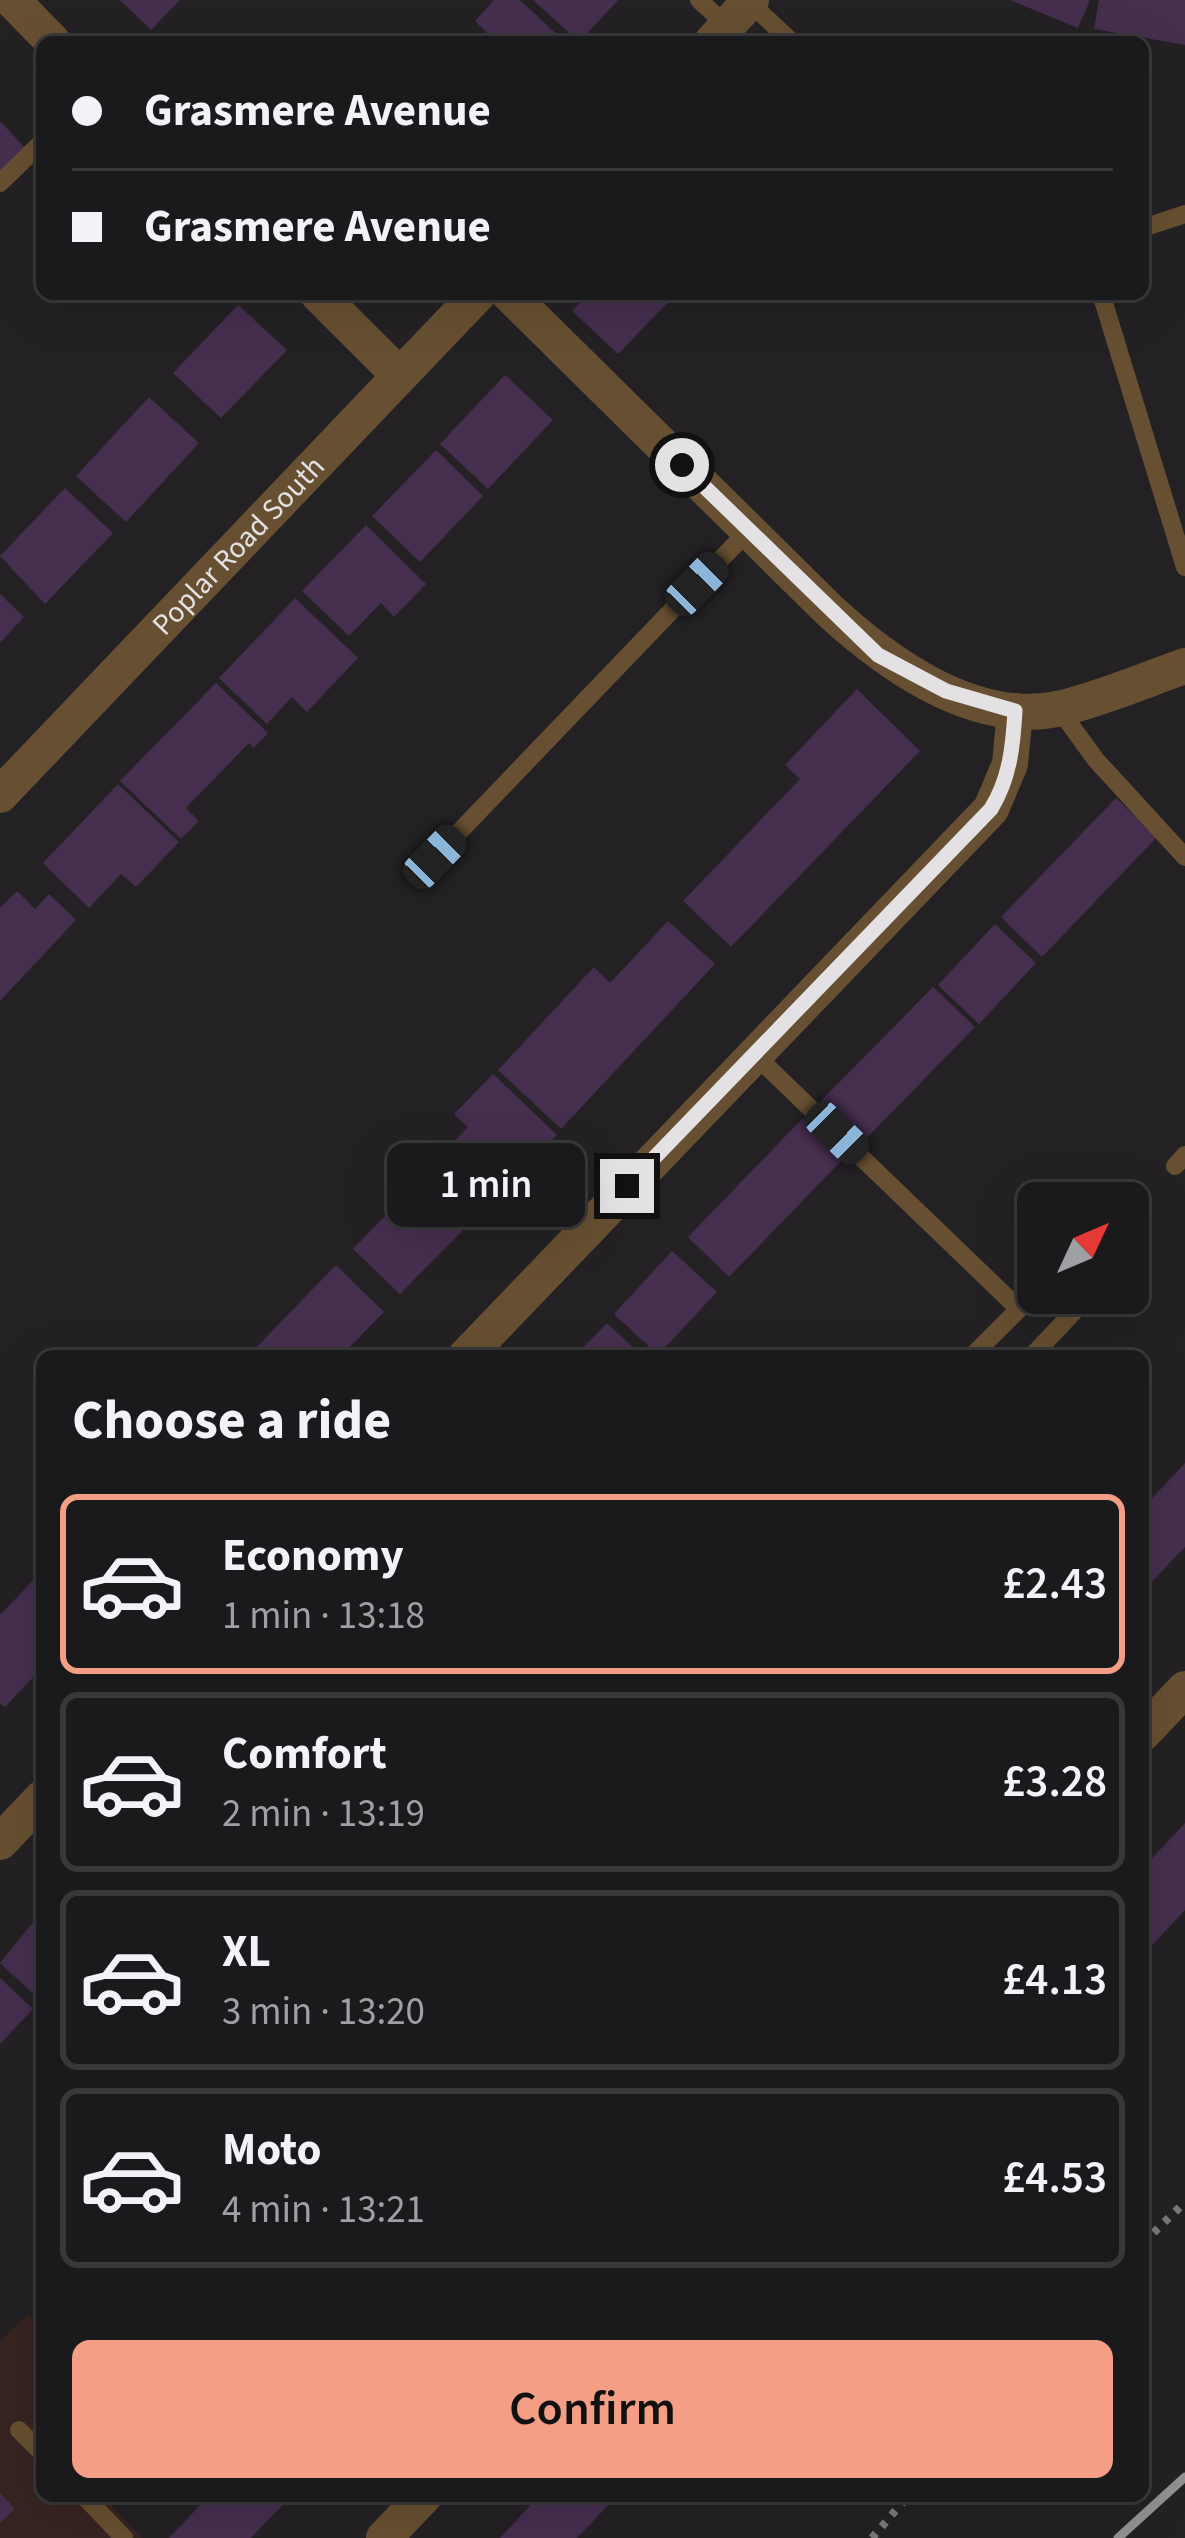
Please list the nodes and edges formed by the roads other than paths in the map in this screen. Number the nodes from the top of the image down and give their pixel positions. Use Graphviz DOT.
graph roads {
  1 [pos="12,0"];
  2 [pos="698,0"];
  3 [pos="735,17"];
  4 [pos="47,36"];
  5 [pos="778,36"];
  6 [pos="36,148"];
  7 [pos="0,183"];
  8 [pos="1185,214"];
  9 [pos="1149,226"];
  10 [pos="324,300"];
  11 [pos="472,300"];
  12 [pos="515,300"];
  13 [pos="1103,300"];
  14 [pos="399,375"];
  15 [pos="748,531"];
  16 [pos="1185,567"];
  17 [pos="1185,666"];
  18 [pos="1059,709"];
  19 [pos="1015,711"];
  20 [pos="0,795"];
  21 [pos="435,857"];
  22 [pos="1185,857"];
  23 [pos="753,1053"];
  24 [pos="1017,1307"];
  25 [pos="1017,1311"];
  26 [pos="1072,1314"];
  27 [pos="472,1350"];
  28 [pos="977,1350"];
  29 [pos="1038,1350"];
  30 [pos="1185,1688"];
  31 [pos="1149,1727"];
  32 [pos="36,1804"];
  33 [pos="0,1842"];
  34 [pos="20,2430"];
  35 [pos="36,2447"];
  36 [pos="90,2502"];
  37 [pos="418,2502"];
  38 [pos="124,2538"];
  39 [pos="385,2538"];
  1 -- 4 [label="street"];
  2 -- 3 [label="lane"];
  3 -- 5 [label="lane"];
  6 -- 7 [label="lane"];
  8 -- 9 [label="lane"];
  10 -- 14 [label="street"];
  11 -- 14 [label="street, Poplar Road South"];
  12 -- 15 [label="street"];
  13 -- 16 [label="lane"];
  14 -- 20 [label="street, Poplar Road South"];
  15 -- 19 [label="street"];
  15 -- 21 [label="lane"];
  17 -- 18 [label="street"];
  18 -- 19 [label="street"];
  18 -- 22 [label="lane"];
  19 -- 23 [label="street"];
  23 -- 24 [label="lane"];
  23 -- 27 [label="street"];
  25 -- 28 [label="lane"];
  26 -- 29 [label="lane"];
  30 -- 31 [label="street"];
  32 -- 33 [label="street"];
  34 -- 35 [label="lane"];
  36 -- 38 [label="lane"];
  37 -- 39 [label="street"];
}
